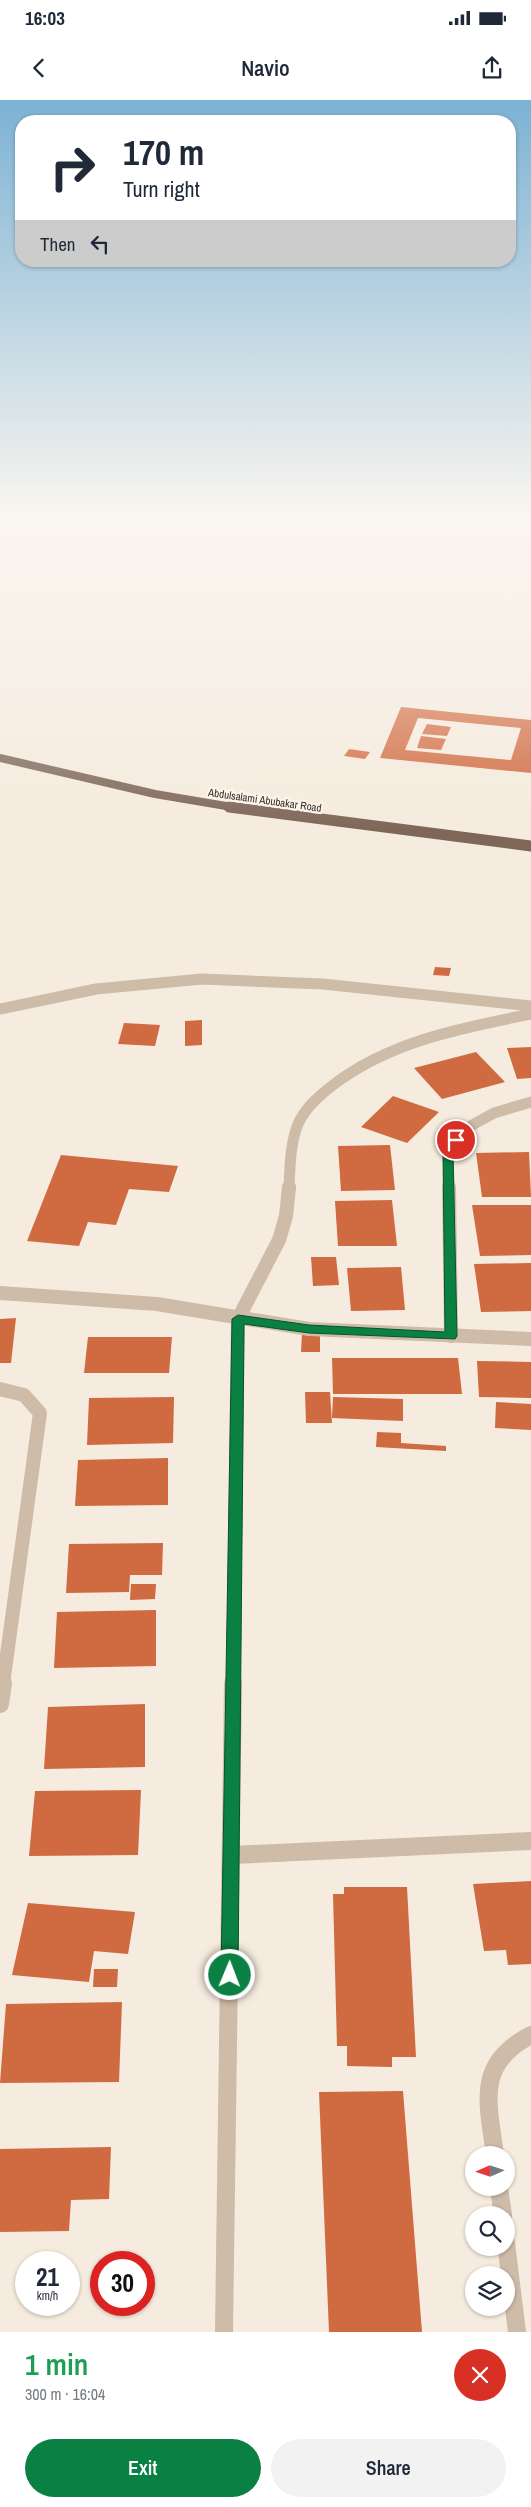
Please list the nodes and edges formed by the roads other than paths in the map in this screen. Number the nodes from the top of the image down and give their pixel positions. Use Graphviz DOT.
graph roads {
  1 [pos="0,758"];
  2 [pos="531,846"];
  3 [pos="531,1006"];
  4 [pos="0,1009"];
  5 [pos="531,1014"];
  6 [pos="531,1102"];
  7 [pos="0,1293"];
  8 [pos="238,1319"];
  9 [pos="451,1336"];
  10 [pos="531,1339"];
  11 [pos="0,1389"];
  12 [pos="0,1704"];
  13 [pos="531,1842"];
  14 [pos="232,1856"];
  15 [pos="531,2036"];
  16 [pos="494,2146"];
  17 [pos="508,2256"];
  18 [pos="224,2332"];
  19 [pos="518,2332"];
  1 -- 2 [label="main road, Abdulsalami Abubakar Road"];
  3 -- 4 [label="street"];
  5 -- 8 [label="street"];
  6 -- 9 [label="street"];
  7 -- 8 [label="street"];
  8 -- 9 [label="street"];
  8 -- 14 [label="street"];
  9 -- 10 [label="street"];
  11 -- 12 [label="street"];
  13 -- 14 [label="street"];
  14 -- 18 [label="street"];
  15 -- 16 [label="street"];
  17 -- 19 [label="street"];
}
